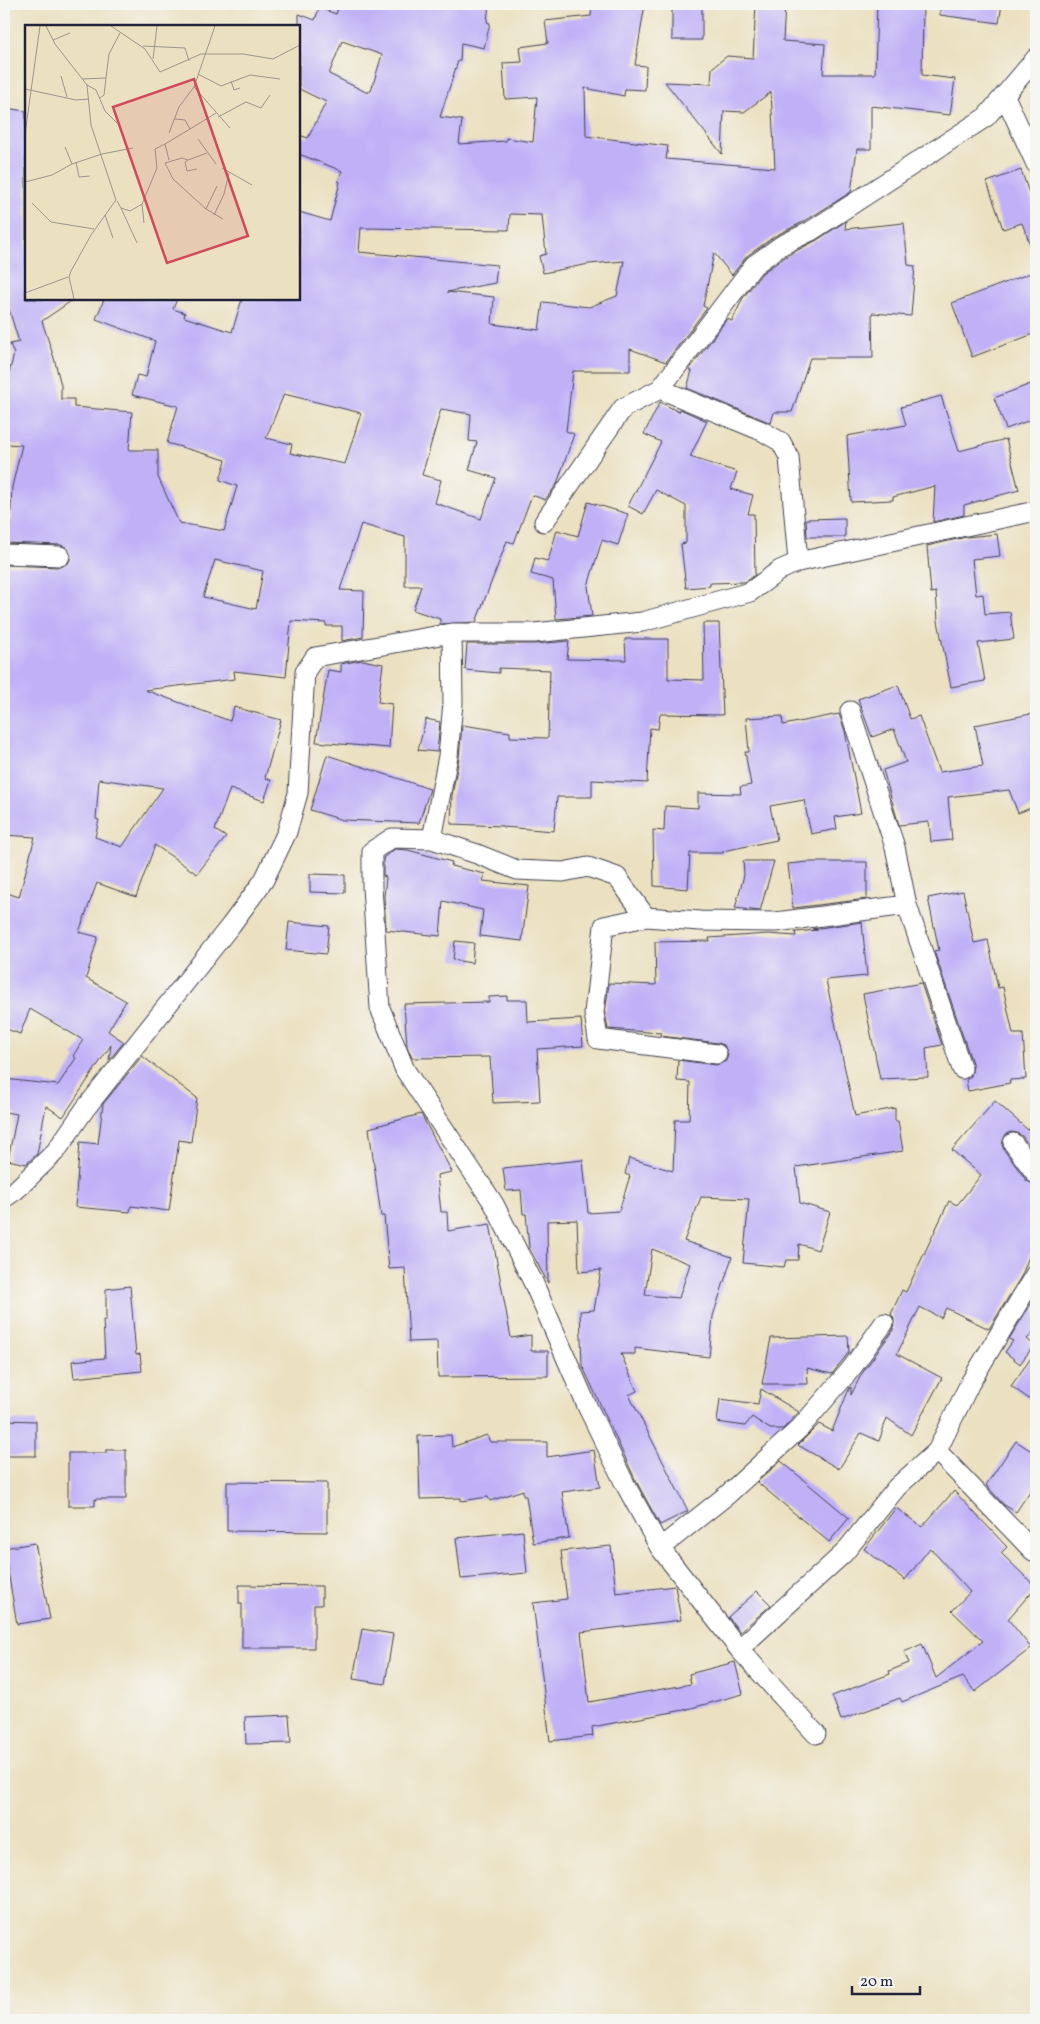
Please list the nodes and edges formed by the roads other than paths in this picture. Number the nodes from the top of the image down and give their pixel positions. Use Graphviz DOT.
graph roads {
  1 [pos="1036,58"];
  2 [pos="1005,96"];
  3 [pos="1036,164"];
  4 [pos="660,389"];
  5 [pos="1036,511"];
  6 [pos="544,522"];
  7 [pos="4,554"];
  8 [pos="60,556"];
  9 [pos="798,562"];
  10 [pos="452,634"];
  11 [pos="850,711"];
  12 [pos="432,839"];
  13 [pos="907,905"];
  14 [pos="646,917"];
  15 [pos="717,1054"];
  16 [pos="962,1069"];
  17 [pos="1013,1143"];
  18 [pos="1036,1174"];
  19 [pos="4,1198"];
  20 [pos="1036,1273"];
  21 [pos="884,1322"];
  22 [pos="937,1451"];
  23 [pos="660,1548"];
  24 [pos="1032,1551"];
  25 [pos="738,1649"];
  26 [pos="816,1734"];
  1 -- 2 [label="street"];
  2 -- 3 [label="street"];
  2 -- 4 [label="street"];
  4 -- 6 [label="street"];
  4 -- 9 [label="street"];
  5 -- 9 [label="street"];
  7 -- 8 [label="street"];
  9 -- 10 [label="street"];
  10 -- 12 [label="street"];
  10 -- 19 [label="street"];
  11 -- 13 [label="street"];
  12 -- 14 [label="street"];
  12 -- 23 [label="street"];
  13 -- 14 [label="street"];
  13 -- 16 [label="street"];
  14 -- 15 [label="street"];
  17 -- 18 [label="street"];
  20 -- 22 [label="street"];
  21 -- 23 [label="street"];
  22 -- 24 [label="street"];
  22 -- 25 [label="street"];
  23 -- 25 [label="street"];
  25 -- 26 [label="street"];
}
